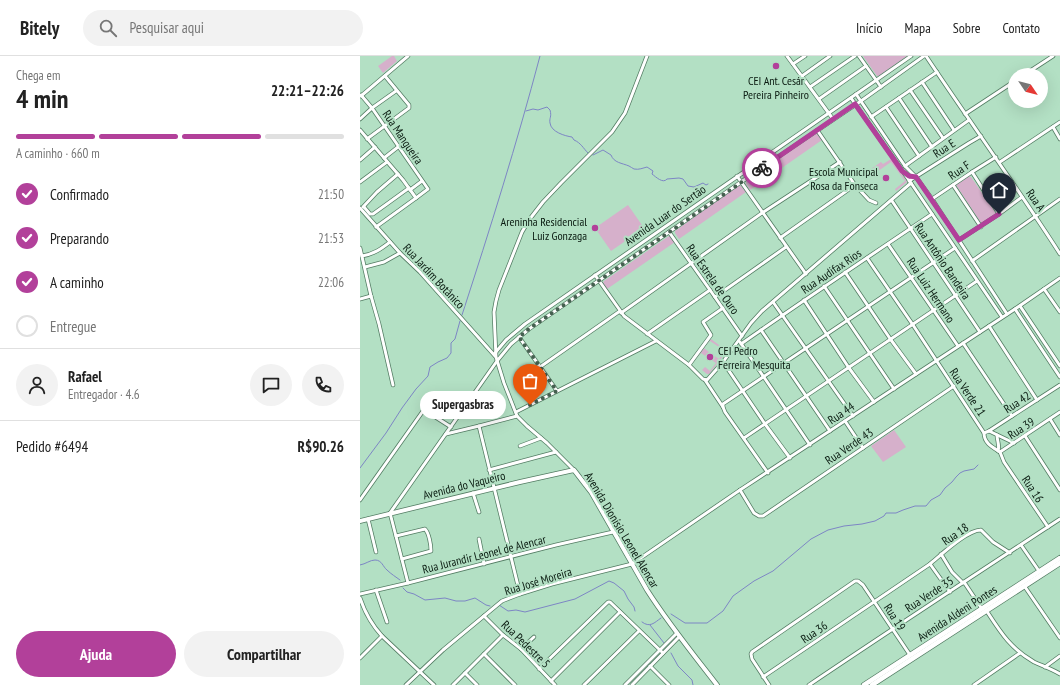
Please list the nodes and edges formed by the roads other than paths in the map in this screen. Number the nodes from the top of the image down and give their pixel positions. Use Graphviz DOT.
graph roads {
  1 [pos="408,56"];
  2 [pos="647,56"];
  3 [pos="787,56"];
  4 [pos="805,56"];
  5 [pos="830,56"];
  6 [pos="855,56"];
  7 [pos="859,56"];
  8 [pos="910,56"];
  9 [pos="925,56"];
  10 [pos="1053,56"];
  11 [pos="915,62"];
  12 [pos="793,64"];
  13 [pos="866,66"];
  14 [pos="1035,68"];
  15 [pos="937,72"];
  16 [pos="385,76"];
  17 [pos="802,76"];
  18 [pos="876,80"];
  19 [pos="922,82"];
  20 [pos="1008,86"];
  21 [pos="810,87"];
  22 [pos="881,87"];
  23 [pos="910,90"];
  24 [pos="396,91"];
  25 [pos="856,94"];
  26 [pos="361,96"];
  27 [pos="851,98"];
  28 [pos="899,98"];
  29 [pos="819,99"];
  30 [pos="861,101"];
  31 [pos="855,104"];
  32 [pos="886,107"];
  33 [pos="372,108"];
  34 [pos="829,114"];
  35 [pos="965,114"];
  36 [pos="871,116"];
  37 [pos="360,119"];
  38 [pos="833,119"];
  39 [pos="969,120"];
  40 [pos="1060,122"];
  41 [pos="384,127"];
  42 [pos="1053,127"];
  43 [pos="360,130"];
  44 [pos="817,130"];
  45 [pos="954,130"];
  46 [pos="361,135"];
  47 [pos="981,136"];
  48 [pos="943,138"];
  49 [pos="367,139"];
  50 [pos="1060,139"];
  51 [pos="374,147"];
  52 [pos="398,147"];
  53 [pos="932,147"];
  54 [pos="920,156"];
  55 [pos="996,157"];
  56 [pos="384,158"];
  57 [pos="360,160"];
  58 [pos="387,162"];
  59 [pos="840,162"];
  60 [pos="1000,162"];
  61 [pos="905,166"];
  62 [pos="902,171"];
  63 [pos="972,172"];
  64 [pos="398,174"];
  65 [pos="737,176"];
  66 [pos="360,177"];
  67 [pos="916,177"];
  68 [pos="361,181"];
  69 [pos="422,181"];
  70 [pos="741,182"];
  71 [pos="910,182"];
  72 [pos="855,185"];
  73 [pos="953,185"];
  74 [pos="410,189"];
  75 [pos="1022,197"];
  76 [pos="416,198"];
  77 [pos="932,199"];
  78 [pos="1060,200"];
  79 [pos="892,201"];
  80 [pos="876,203"];
  81 [pos="362,208"];
  82 [pos="762,213"];
  83 [pos="932,214"];
  84 [pos="999,214"];
  85 [pos="1036,216"];
  86 [pos="376,227"];
  87 [pos="981,227"];
  88 [pos="910,228"];
  89 [pos="669,232"];
  90 [pos="780,238"];
  91 [pos="959,240"];
  92 [pos="390,242"];
  93 [pos="888,244"];
  94 [pos="786,247"];
  95 [pos="360,248"];
  96 [pos="955,248"];
  97 [pos="400,253"];
  98 [pos="1060,254"];
  99 [pos="362,256"];
  100 [pos="867,258"];
  101 [pos="972,261"];
  102 [pos="933,262"];
  103 [pos="691,263"];
  104 [pos="365,267"];
  105 [pos="845,272"];
  106 [pos="806,274"];
  107 [pos="595,275"];
  108 [pos="911,277"];
  109 [pos="1060,278"];
  110 [pos="599,281"];
  111 [pos="977,282"];
  112 [pos="824,286"];
  113 [pos="1044,289"];
  114 [pos="710,290"];
  115 [pos="890,291"];
  116 [pos="371,296"];
  117 [pos="955,296"];
  118 [pos="715,297"];
  119 [pos="360,299"];
  120 [pos="804,300"];
  121 [pos="773,302"];
  122 [pos="868,306"];
  123 [pos="1020,306"];
  124 [pos="723,308"];
  125 [pos="1015,309"];
  126 [pos="934,310"];
  127 [pos="621,312"];
  128 [pos="1060,312"];
  129 [pos="1007,314"];
  130 [pos="782,315"];
  131 [pos="1002,317"];
  132 [pos="847,320"];
  133 [pos="913,325"];
  134 [pos="989,326"];
  135 [pos="761,330"];
  136 [pos="980,332"];
  137 [pos="647,334"];
  138 [pos="826,334"];
  139 [pos="742,336"];
  140 [pos="519,337"];
  141 [pos="891,340"];
  142 [pos="656,341"];
  143 [pos="740,342"];
  144 [pos="963,343"];
  145 [pos="958,346"];
  146 [pos="805,348"];
  147 [pos="495,353"];
  148 [pos="870,353"];
  149 [pos="496,359"];
  150 [pos="936,361"];
  151 [pos="723,362"];
  152 [pos="783,363"];
  153 [pos="688,365"];
  154 [pos="1060,366"];
  155 [pos="540,367"];
  156 [pos="849,368"];
  157 [pos="916,374"];
  158 [pos="763,377"];
  159 [pos="1060,377"];
  160 [pos="705,380"];
  161 [pos="828,382"];
  162 [pos="393,385"];
  163 [pos="1060,385"];
  164 [pos="954,386"];
  165 [pos="894,389"];
  166 [pos="557,391"];
  167 [pos="742,391"];
  168 [pos="806,396"];
  169 [pos="1037,400"];
  170 [pos="874,402"];
  171 [pos="723,407"];
  172 [pos="786,410"];
  173 [pos="1060,412"];
  174 [pos="517,414"];
  175 [pos="853,416"];
  176 [pos="1012,416"];
  177 [pos="1050,419"];
  178 [pos="845,421"];
  179 [pos="765,424"];
  180 [pos="479,426"];
  181 [pos="451,427"];
  182 [pos="830,431"];
  183 [pos="989,431"];
  184 [pos="984,433"];
  185 [pos="446,434"];
  186 [pos="997,435"];
  187 [pos="1060,435"];
  188 [pos="1025,436"];
  189 [pos="541,438"];
  190 [pos="744,438"];
  191 [pos="1014,443"];
  192 [pos="810,445"];
  193 [pos="520,446"];
  194 [pos="863,448"];
  195 [pos="556,452"];
  196 [pos="999,452"];
  197 [pos="790,458"];
  198 [pos="1004,462"];
  199 [pos="489,470"];
  200 [pos="574,470"];
  201 [pos="768,472"];
  202 [pos="494,488"];
  203 [pos="740,490"];
  204 [pos="1060,490"];
  205 [pos="473,493"];
  206 [pos="360,500"];
  207 [pos="479,512"];
  208 [pos="390,513"];
  209 [pos="368,519"];
  210 [pos="1060,519"];
  211 [pos="360,521"];
  212 [pos="1048,527"];
  213 [pos="613,532"];
  214 [pos="396,536"];
  215 [pos="479,539"];
  216 [pos="1021,545"];
  217 [pos="376,552"];
  218 [pos="1010,553"];
  219 [pos="941,554"];
  220 [pos="511,557"];
  221 [pos="1060,558"];
  222 [pos="402,559"];
  223 [pos="1060,563"];
  224 [pos="484,564"];
  225 [pos="632,564"];
  226 [pos="930,564"];
  227 [pos="1039,571"];
  228 [pos="408,583"];
  229 [pos="964,583"];
  230 [pos="1025,587"];
  231 [pos="376,590"];
  232 [pos="950,592"];
  233 [pos="360,594"];
  234 [pos="520,594"];
  235 [pos="360,598"];
  236 [pos="874,602"];
  237 [pos="985,610"];
  238 [pos="620,612"];
  239 [pos="484,616"];
  240 [pos="387,622"];
  241 [pos="892,629"];
  242 [pos="640,631"];
  243 [pos="503,635"];
  244 [pos="678,635"];
  245 [pos="382,636"];
  246 [pos="534,637"];
  247 [pos="1060,638"];
  248 [pos="521,649"];
  249 [pos="660,650"];
  250 [pos="663,653"];
  251 [pos="1020,653"];
  252 [pos="484,654"];
  253 [pos="910,655"];
  254 [pos="1060,656"];
  255 [pos="360,658"];
  256 [pos="650,666"];
  257 [pos="1045,666"];
  258 [pos="539,669"];
  259 [pos="420,671"];
  260 [pos="465,673"];
  261 [pos="1060,674"];
  262 [pos="763,677"];
  263 [pos="551,681"];
  264 [pos="406,685"];
  265 [pos="434,685"];
  266 [pos="453,685"];
  267 [pos="477,685"];
  268 [pos="515,685"];
  269 [pos="555,685"];
  270 [pos="584,685"];
  271 [pos="625,685"];
  272 [pos="632,685"];
  273 [pos="669,685"];
  274 [pos="717,685"];
  275 [pos="768,685"];
  276 [pos="808,685"];
  277 [pos="864,685"];
  278 [pos="872,685"];
  279 [pos="974,685"];
  1 -- 16 [label="street"];
  2 -- 147 [label="street, Avenida Dionísio Leonel Alencar"];
  3 -- 12 [label="street"];
  4 -- 12 [label="street"];
  5 -- 17 [label="street"];
  6 -- 21 [label="street"];
  7 -- 13 [label="street"];
  8 -- 11 [label="street"];
  8 -- 18 [label="street, Avenida Luar do Sertão"];
  9 -- 11 [label="street, Avenida Luar do Sertão"];
  9 -- 15 [label="street, Rua A"];
  10 -- 14 [label="street"];
  11 -- 22 [label="street, Avenida Luar do Sertão"];
  12 -- 17 [label="street"];
  13 -- 18 [label="street"];
  13 -- 29 [label="street"];
  15 -- 19 [label="street"];
  15 -- 35 [label="street, Rua A"];
  16 -- 24 [label="street"];
  16 -- 26 [label="street"];
  17 -- 21 [label="street"];
  18 -- 22 [label="street"];
  18 -- 25 [label="street, Avenida Luar do Sertão"];
  19 -- 23 [label="street"];
  19 -- 45 [label="street"];
  20 -- 35 [label="street"];
  21 -- 29 [label="street"];
  22 -- 30 [label="street, Avenida Luar do Sertão"];
  23 -- 28 [label="street"];
  23 -- 48 [label="street"];
  24 -- 33 [label="street"];
  24 -- 41 [label="street"];
  25 -- 27 [label="street, Avenida Luar do Sertão"];
  25 -- 30 [label="street"];
  26 -- 33 [label="street, Rua Mangueira"];
  27 -- 31 [label="street"];
  27 -- 34 [label="street, Avenida Luar do Sertão"];
  28 -- 32 [label="street"];
  28 -- 53 [label="street"];
  29 -- 34 [label="street"];
  30 -- 31 [label="street, Avenida Luar do Sertão"];
  30 -- 36 [label="street"];
  31 -- 38 [label="street, Avenida Luar do Sertão"];
  31 -- 62 [label="street"];
  32 -- 36 [label="street"];
  32 -- 54 [label="street"];
  33 -- 37 [label="street"];
  33 -- 41 [label="street, Rua Mangueira"];
  34 -- 38 [label="street"];
  34 -- 65 [label="street, Avenida Luar do Sertão"];
  35 -- 39 [label="street, Rua A"];
  36 -- 61 [label="street"];
  38 -- 44 [label="street, Avenida Luar do Sertão"];
  39 -- 45 [label="street"];
  39 -- 47 [label="street, Rua A"];
  40 -- 42 [label="street"];
  41 -- 49 [label="street"];
  41 -- 52 [label="street, Rua Mangueira"];
  42 -- 50 [label="street"];
  42 -- 60 [label="street"];
  43 -- 46 [label="street"];
  44 -- 59 [label="street"];
  44 -- 70 [label="street, Avenida Luar do Sertão"];
  45 -- 48 [label="street"];
  46 -- 49 [label="street"];
  47 -- 55 [label="street, Rua A"];
  47 -- 67 [label="street, Rua E"];
  48 -- 53 [label="street"];
  49 -- 51 [label="street"];
  51 -- 56 [label="street"];
  51 -- 57 [label="street"];
  52 -- 56 [label="street"];
  52 -- 69 [label="street, Rua Mangueira"];
  53 -- 54 [label="street"];
  54 -- 61 [label="street"];
  55 -- 60 [label="street, Rua A"];
  55 -- 63 [label="street, Rua F"];
  56 -- 58 [label="street"];
  58 -- 64 [label="street"];
  58 -- 68 [label="street"];
  59 -- 72 [label="street"];
  59 -- 82 [label="street"];
  60 -- 75 [label="street, Rua A"];
  61 -- 67 [label="street"];
  62 -- 67 [label="street"];
  62 -- 71 [label="street"];
  63 -- 73 [label="street, Rua F"];
  63 -- 84 [label="street"];
  64 -- 74 [label="street"];
  64 -- 81 [label="street"];
  65 -- 70 [label="street"];
  65 -- 107 [label="street, Avenida Luar do Sertão"];
  66 -- 68 [label="street"];
  67 -- 71 [label="street"];
  67 -- 77 [label="street"];
  69 -- 74 [label="street"];
  69 -- 76 [label="street, Rua Mangueira"];
  70 -- 82 [label="street"];
  70 -- 89 [label="street, Avenida Luar do Sertão"];
  71 -- 79 [label="street"];
  71 -- 83 [label="street"];
  72 -- 80 [label="street"];
  72 -- 90 [label="street"];
  73 -- 77 [label="street, Rua F"];
  73 -- 87 [label="street"];
  74 -- 76 [label="street"];
  74 -- 81 [label="street"];
  75 -- 84 [label="street"];
  75 -- 85 [label="street, Rua A"];
  76 -- 86 [label="street"];
  77 -- 91 [label="street"];
  78 -- 85 [label="street"];
  79 -- 88 [label="street, Rua Antônio Bandeira"];
  79 -- 106 [label="street"];
  81 -- 86 [label="street, Rua Jardim Botânico"];
  82 -- 90 [label="street"];
  82 -- 103 [label="street"];
  83 -- 88 [label="street, Rua Audifax Rios"];
  83 -- 96 [label="street"];
  84 -- 87 [label="street"];
  85 -- 98 [label="street, Rua A"];
  85 -- 101 [label="street"];
  86 -- 92 [label="street, Rua Jardim Botânico"];
  87 -- 91 [label="street"];
  88 -- 93 [label="street, Rua Audifax Rios"];
  88 -- 102 [label="street, Rua Antônio Bandeira"];
  89 -- 103 [label="street, Rua Estrela de Ouro"];
  89 -- 110 [label="street, Avenida Luar do Sertão"];
  90 -- 94 [label="street"];
  91 -- 101 [label="street"];
  92 -- 97 [label="street, Rua Jardim Botânico"];
  92 -- 99 [label="street"];
  93 -- 100 [label="street, Rua Audifax Rios"];
  93 -- 108 [label="street, Rua Luiz Hermano"];
  94 -- 106 [label="street"];
  94 -- 118 [label="street"];
  95 -- 99 [label="street"];
  96 -- 102 [label="street"];
  96 -- 111 [label="street"];
  97 -- 104 [label="street"];
  97 -- 149 [label="street, Rua Jardim Botânico"];
  99 -- 104 [label="street"];
  100 -- 105 [label="street, Rua Audifax Rios"];
  100 -- 115 [label="street, Rua Verde 21"];
  101 -- 129 [label="street"];
  102 -- 108 [label="street"];
  102 -- 117 [label="street, Rua Antônio Bandeira"];
  103 -- 114 [label="street, Rua Estrela de Ouro"];
  103 -- 127 [label="street"];
  104 -- 116 [label="street"];
  105 -- 112 [label="street, Rua Audifax Rios"];
  105 -- 122 [label="street"];
  106 -- 121 [label="street"];
  107 -- 110 [label="street"];
  107 -- 147 [label="street, Avenida Luar do Sertão"];
  108 -- 115 [label="street"];
  108 -- 126 [label="street, Rua Luiz Hermano"];
  109 -- 113 [label="street, Rua 44"];
  110 -- 127 [label="street"];
  110 -- 140 [label="street, Avenida Luar do Sertão"];
  111 -- 117 [label="street"];
  111 -- 131 [label="street"];
  112 -- 120 [label="street, Rua Audifax Rios"];
  112 -- 132 [label="street"];
  113 -- 123 [label="street, Rua 44"];
  113 -- 128 [label="street"];
  114 -- 118 [label="street, Rua Estrela de Ouro"];
  114 -- 137 [label="street"];
  115 -- 122 [label="street"];
  115 -- 133 [label="street, Rua Verde 21"];
  116 -- 119 [label="street"];
  116 -- 162 [label="street"];
  117 -- 126 [label="street"];
  117 -- 136 [label="street, Rua Antônio Bandeira"];
  118 -- 124 [label="street, Rua Estrela de Ouro"];
  120 -- 130 [label="street, Rua Audifax Rios"];
  120 -- 138 [label="street"];
  121 -- 130 [label="street"];
  121 -- 139 [label="street"];
  122 -- 132 [label="street"];
  122 -- 141 [label="street"];
  123 -- 125 [label="street, Rua 44"];
  123 -- 154 [label="street"];
  124 -- 139 [label="street, Rua Estrela de Ouro"];
  124 -- 153 [label="street"];
  125 -- 129 [label="street, Rua 44"];
  125 -- 159 [label="street"];
  126 -- 133 [label="street"];
  126 -- 145 [label="street, Rua Luiz Hermano"];
  127 -- 137 [label="street"];
  127 -- 155 [label="street"];
  129 -- 131 [label="street, Rua 44"];
  130 -- 135 [label="street, Rua Audifax Rios"];
  130 -- 146 [label="street"];
  131 -- 134 [label="street, Rua 44"];
  132 -- 138 [label="street"];
  132 -- 148 [label="street"];
  133 -- 141 [label="street"];
  133 -- 150 [label="street, Rua Verde 21"];
  134 -- 136 [label="street, Rua 44"];
  134 -- 169 [label="street"];
  135 -- 143 [label="street, Rua Audifax Rios"];
  135 -- 152 [label="street"];
  136 -- 144 [label="street, Rua 44"];
  137 -- 142 [label="street"];
  138 -- 146 [label="street"];
  138 -- 156 [label="street"];
  139 -- 143 [label="street"];
  140 -- 149 [label="street, Avenida Luar do Sertão"];
  140 -- 155 [label="street"];
  141 -- 148 [label="street"];
  141 -- 157 [label="street"];
  142 -- 153 [label="street"];
  142 -- 166 [label="street"];
  143 -- 151 [label="street"];
  143 -- 158 [label="street"];
  144 -- 145 [label="street, Rua 44"];
  144 -- 176 [label="street"];
  145 -- 150 [label="street, Rua 44"];
  146 -- 152 [label="street"];
  146 -- 161 [label="street"];
  147 -- 149 [label="street, Avenida Dionísio Leonel Alencar"];
  148 -- 156 [label="street"];
  148 -- 165 [label="street"];
  149 -- 174 [label="street, Avenida Dionísio Leonel Alencar"];
  149 -- 181 [label="street, Avenida Luar do Sertão"];
  150 -- 157 [label="street, Rua 44"];
  150 -- 164 [label="street, Rua Verde 21"];
  151 -- 160 [label="street"];
  151 -- 167 [label="street"];
  152 -- 158 [label="street"];
  152 -- 168 [label="street"];
  153 -- 160 [label="street"];
  155 -- 166 [label="street"];
  156 -- 161 [label="street"];
  156 -- 170 [label="street"];
  157 -- 165 [label="street, Rua 44"];
  158 -- 167 [label="street"];
  158 -- 172 [label="street"];
  160 -- 171 [label="street"];
  161 -- 168 [label="street"];
  161 -- 175 [label="street"];
  163 -- 169 [label="street, Rua 42"];
  164 -- 184 [label="street, Rua Verde 21"];
  164 -- 194 [label="street, Rua Verde 43"];
  165 -- 170 [label="street, Rua 44"];
  166 -- 174 [label="street"];
  167 -- 171 [label="street"];
  167 -- 179 [label="street"];
  168 -- 172 [label="street"];
  168 -- 182 [label="street"];
  169 -- 176 [label="street, Rua 42"];
  170 -- 175 [label="street, Rua 44"];
  171 -- 190 [label="street"];
  172 -- 179 [label="street"];
  172 -- 192 [label="street"];
  173 -- 177 [label="street, Rua 39"];
  174 -- 180 [label="street"];
  174 -- 189 [label="street, Avenida Dionísio Leonel Alencar"];
  175 -- 178 [label="street, Rua 44"];
  176 -- 183 [label="street, Rua 42"];
  177 -- 187 [label="street"];
  177 -- 188 [label="street, Rua 39"];
  178 -- 182 [label="street, Rua 44"];
  178 -- 194 [label="street"];
  179 -- 190 [label="street"];
  179 -- 197 [label="street"];
  180 -- 185 [label="street"];
  180 -- 199 [label="street"];
  181 -- 185 [label="street, Avenida Luar do Sertão"];
  181 -- 206 [label="street"];
  182 -- 192 [label="street, Rua 44"];
  183 -- 184 [label="street, Rua 42"];
  183 -- 186 [label="street"];
  184 -- 196 [label="street"];
  185 -- 208 [label="street, Avenida Luar do Sertão"];
  186 -- 191 [label="street"];
  186 -- 196 [label="street"];
  188 -- 191 [label="street, Rua 39"];
  188 -- 204 [label="street"];
  189 -- 193 [label="street"];
  189 -- 195 [label="street, Avenida Dionísio Leonel Alencar"];
  190 -- 201 [label="street"];
  191 -- 196 [label="street, Rua 39"];
  192 -- 197 [label="street, Rua 44"];
  194 -- 203 [label="street, Rua Verde 43"];
  195 -- 199 [label="street"];
  195 -- 200 [label="street, Avenida Dionísio Leonel Alencar"];
  196 -- 198 [label="street, Rua 39"];
  197 -- 201 [label="street, Rua 44"];
  198 -- 212 [label="street, Rua 16"];
  199 -- 202 [label="street"];
  200 -- 202 [label="street, Avenida do Vaqueiro"];
  200 -- 213 [label="street, Avenida Dionísio Leonel Alencar"];
  201 -- 203 [label="street, Rua 44"];
  202 -- 205 [label="street, Avenida do Vaqueiro"];
  202 -- 220 [label="street"];
  203 -- 225 [label="street, Rua 44"];
  205 -- 207 [label="street"];
  205 -- 208 [label="street, Avenida do Vaqueiro"];
  208 -- 209 [label="street, Avenida do Vaqueiro"];
  208 -- 214 [label="street"];
  209 -- 211 [label="street, Avenida do Vaqueiro"];
  209 -- 217 [label="street"];
  210 -- 212 [label="street, Rua Verde 35"];
  212 -- 216 [label="street, Rua Verde 35"];
  213 -- 220 [label="street, Rua Jurandir Leonel de Alencar"];
  213 -- 225 [label="street, Avenida Dionísio Leonel Alencar"];
  214 -- 222 [label="street"];
  214 -- 222 [label="street"];
  215 -- 224 [label="street"];
  216 -- 218 [label="street, Rua Verde 35"];
  216 -- 227 [label="street"];
  218 -- 219 [label="street, Rua 18"];
  218 -- 229 [label="street, Rua Verde 35"];
  219 -- 226 [label="street, Rua 18"];
  219 -- 229 [label="street"];
  220 -- 224 [label="street, Rua Jurandir Leonel de Alencar"];
  220 -- 234 [label="street"];
  221 -- 227 [label="main road, Avenida Aldeni Pontes"];
  222 -- 228 [label="street"];
  223 -- 230 [label="main road, Avenida Aldeni Pontes"];
  224 -- 228 [label="street, Rua Jurandir Leonel de Alencar"];
  225 -- 234 [label="street, Rua José Moreira"];
  225 -- 244 [label="street, Avenida Dionísio Leonel Alencar"];
  226 -- 232 [label="street"];
  226 -- 236 [label="street, Rua 18"];
  227 -- 237 [label="main road, Avenida Aldeni Pontes"];
  228 -- 231 [label="street, Rua Jurandir Leonel de Alencar"];
  229 -- 232 [label="street, Rua Verde 35"];
  229 -- 237 [label="street"];
  230 -- 237 [label="main road, Avenida Aldeni Pontes"];
  230 -- 247 [label="street"];
  231 -- 233 [label="street, Rua Jurandir Leonel de Alencar"];
  231 -- 240 [label="street"];
  232 -- 241 [label="street, Rua Verde 35"];
  234 -- 239 [label="street, Rua José Moreira"];
  235 -- 245 [label="street"];
  236 -- 241 [label="street, Rua 19"];
  236 -- 262 [label="street, Rua 36"];
  236 -- 262 [label="street, Rua 19"];
  237 -- 251 [label="street"];
  237 -- 253 [label="main road, Avenida Aldeni Pontes"];
  237 -- 278 [label="main road, Avenida Aldeni Pontes"];
  238 -- 242 [label="street"];
  238 -- 258 [label="street"];
  238 -- 263 [label="street"];
  239 -- 243 [label="street, Rua Pedestre 5"];
  239 -- 259 [label="street, Rua José Moreira"];
  241 -- 253 [label="street, Rua 19"];
  241 -- 276 [label="street, Rua Verde 35"];
  242 -- 249 [label="street"];
  242 -- 270 [label="street"];
  243 -- 248 [label="street, Rua Pedestre 5"];
  243 -- 252 [label="street"];
  244 -- 249 [label="street"];
  244 -- 250 [label="street"];
  244 -- 274 [label="street, Avenida Dionísio Leonel Alencar"];
  245 -- 255 [label="street"];
  245 -- 259 [label="street"];
  246 -- 248 [label="street"];
  248 -- 258 [label="street, Rua Pedestre 5"];
  249 -- 250 [label="street"];
  249 -- 271 [label="street"];
  250 -- 256 [label="street"];
  251 -- 257 [label="street"];
  251 -- 279 [label="street"];
  252 -- 260 [label="street"];
  252 -- 268 [label="street"];
  253 -- 277 [label="main road, Avenida Aldeni Pontes"];
  254 -- 257 [label="street"];
  256 -- 272 [label="street"];
  256 -- 273 [label="street"];
  257 -- 261 [label="street"];
  258 -- 263 [label="street, Rua Pedestre 5"];
  259 -- 264 [label="street, Rua José Moreira"];
  259 -- 265 [label="street"];
  260 -- 266 [label="street"];
  260 -- 267 [label="street"];
  262 -- 275 [label="street"];
  263 -- 269 [label="street, Rua Pedestre 5"];
}
